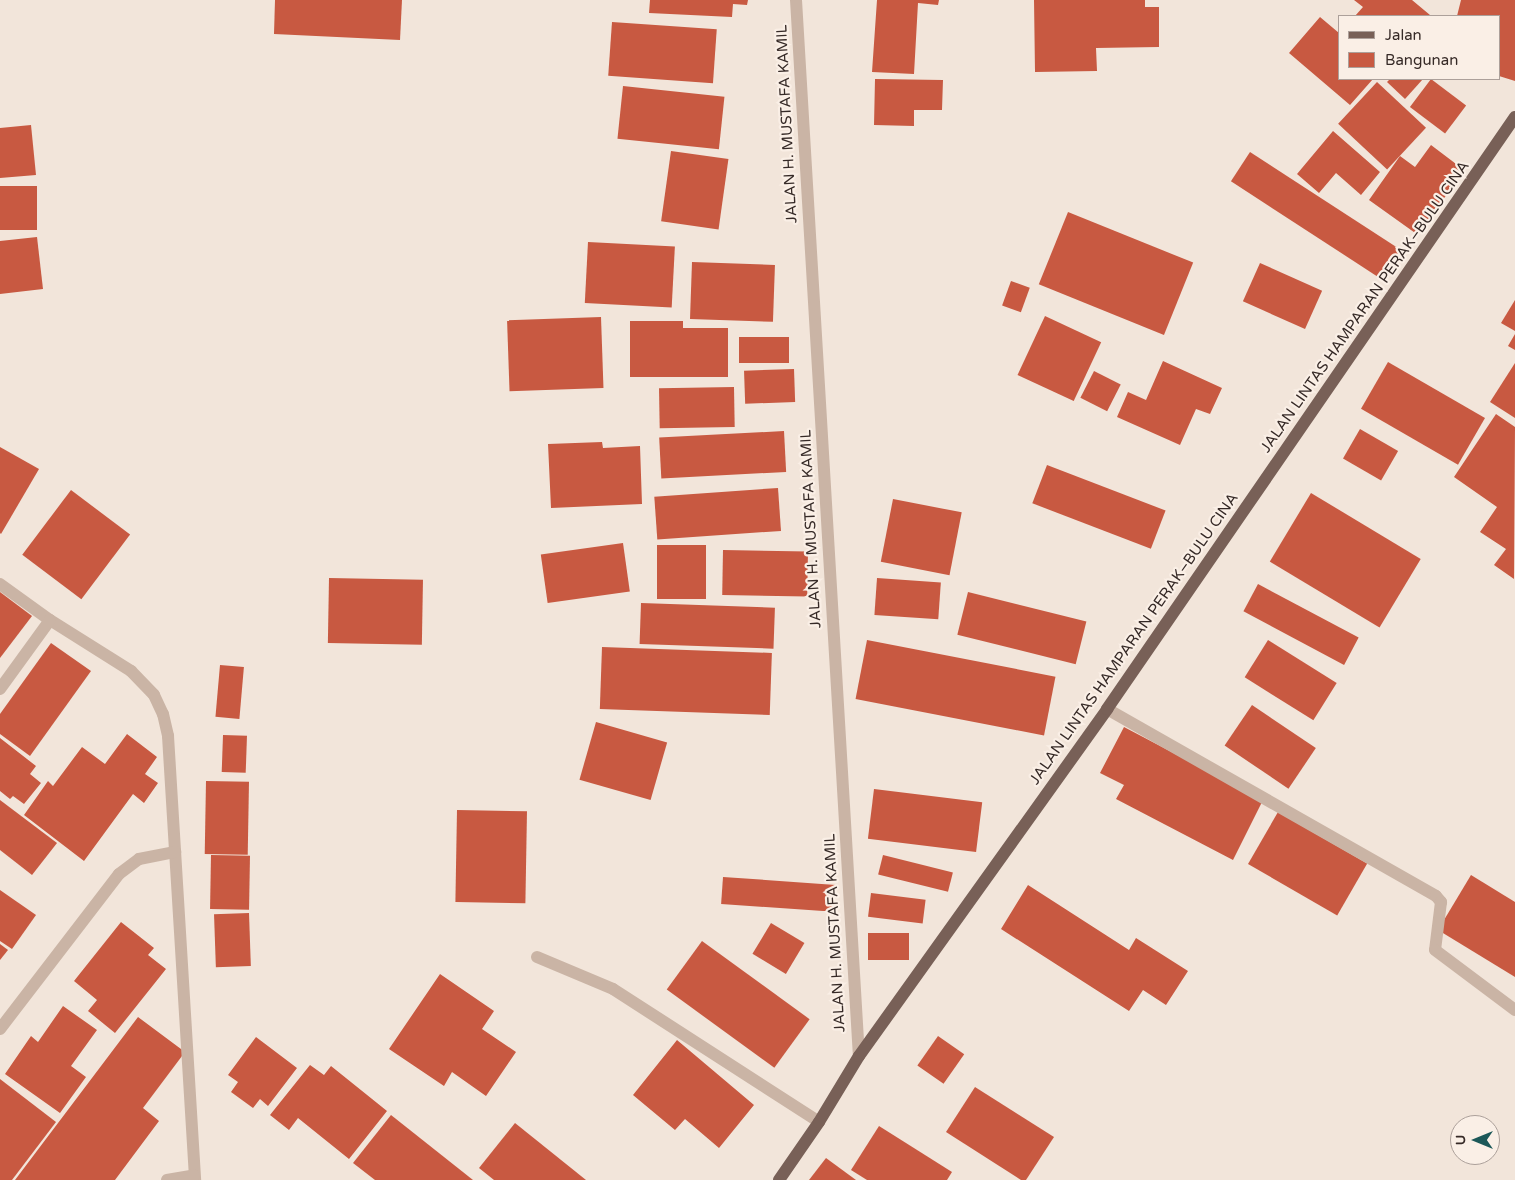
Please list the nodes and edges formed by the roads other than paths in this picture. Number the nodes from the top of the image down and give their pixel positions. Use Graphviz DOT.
graph roads {
  1 [pos="796,0"];
  2 [pos="1515,117"];
  3 [pos="0,584"];
  4 [pos="50,620"];
  5 [pos="0,688"];
  6 [pos="1107,709"];
  7 [pos="174,852"];
  8 [pos="537,957"];
  9 [pos="1515,1010"];
  10 [pos="0,1029"];
  11 [pos="859,1056"];
  12 [pos="819,1122"];
  13 [pos="195,1177"];
  14 [pos="166,1180"];
  15 [pos="779,1180"];
  1 -- 11 [label="street, JALAN H. MUSTAFA KAMIL"];
  2 -- 6 [label="main road, JALAN LINTAS HAMPARAN PERAK–BULU CINA"];
  3 -- 4 [label="street"];
  4 -- 5 [label="street"];
  4 -- 7 [label="street"];
  6 -- 9 [label="street"];
  6 -- 11 [label="main road, JALAN LINTAS HAMPARAN PERAK–BULU CINA"];
  7 -- 10 [label="street"];
  7 -- 13 [label="street"];
  8 -- 12 [label="street"];
  11 -- 12 [label="main road, JALAN LINTAS HAMPARAN PERAK–BULU CINA"];
  12 -- 15 [label="main road, JALAN LINTAS HAMPARAN PERAK–BULU CINA"];
  13 -- 14 [label="street"];
}
